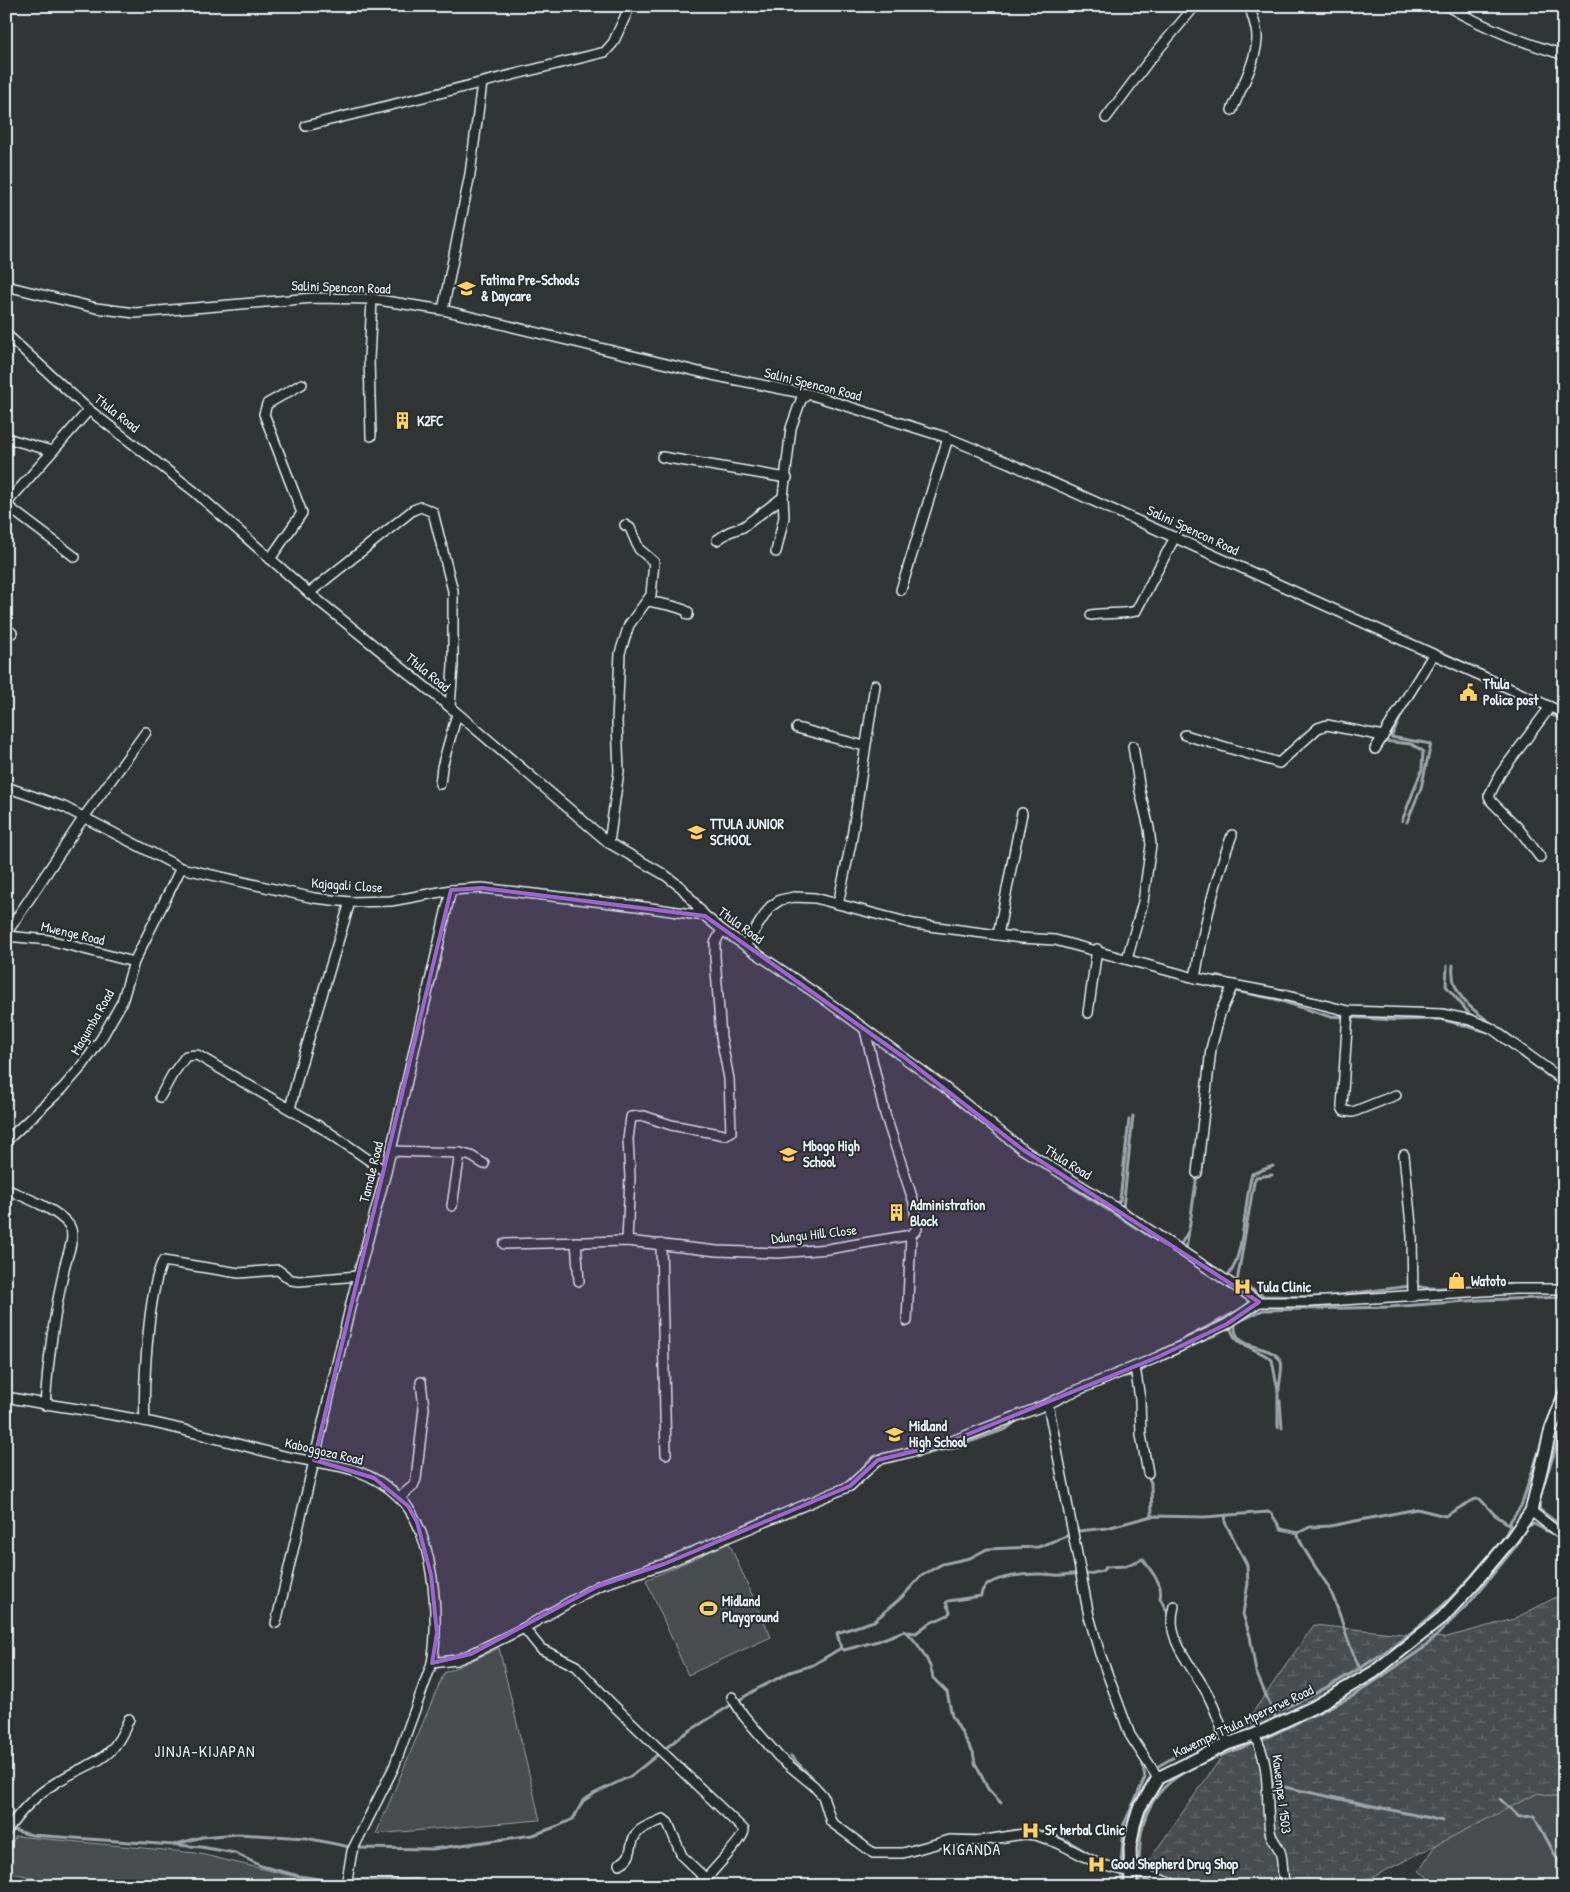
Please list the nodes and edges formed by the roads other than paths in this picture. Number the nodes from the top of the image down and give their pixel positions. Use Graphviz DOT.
graph roads {
  1 [pos="630,6"];
  2 [pos="1195,6"];
  3 [pos="1250,6"];
  4 [pos="1448,6"];
  5 [pos="1564,54"];
  6 [pos="482,83"];
  7 [pos="1232,110"];
  8 [pos="1106,118"];
  9 [pos="306,126"];
  10 [pos="6,286"];
  11 [pos="372,299"];
  12 [pos="443,310"];
  13 [pos="6,334"];
  14 [pos="302,384"];
  15 [pos="808,394"];
  16 [pos="89,410"];
  17 [pos="371,436"];
  18 [pos="6,438"];
  19 [pos="948,438"];
  20 [pos="52,452"];
  21 [pos="662,457"];
  22 [pos="787,478"];
  23 [pos="783,498"];
  24 [pos="6,504"];
  25 [pos="625,525"];
  26 [pos="1175,537"];
  27 [pos="717,540"];
  28 [pos="776,552"];
  29 [pos="76,557"];
  30 [pos="270,559"];
  31 [pos="901,590"];
  32 [pos="309,593"];
  33 [pos="648,601"];
  34 [pos="688,615"];
  35 [pos="1091,615"];
  36 [pos="1432,655"];
  37 [pos="875,684"];
  38 [pos="450,707"];
  39 [pos="1550,707"];
  40 [pos="1564,713"];
  41 [pos="457,714"];
  42 [pos="796,728"];
  43 [pos="146,732"];
  44 [pos="1185,735"];
  45 [pos="1383,736"];
  46 [pos="864,746"];
  47 [pos="1133,746"];
  48 [pos="1375,749"];
  49 [pos="440,784"];
  50 [pos="6,787"];
  51 [pos="1022,813"];
  52 [pos="84,817"];
  53 [pos="1232,835"];
  54 [pos="609,843"];
  55 [pos="1540,857"];
  56 [pos="181,868"];
  57 [pos="451,890"];
  58 [pos="350,902"];
  59 [pos="838,904"];
  60 [pos="705,916"];
  61 [pos="722,930"];
  62 [pos="6,935"];
  63 [pos="998,935"];
  64 [pos="745,945"];
  65 [pos="1097,949"];
  66 [pos="1127,959"];
  67 [pos="134,962"];
  68 [pos="1196,978"];
  69 [pos="1233,985"];
  70 [pos="1348,1012"];
  71 [pos="1088,1013"];
  72 [pos="865,1030"];
  73 [pos="1564,1081"];
  74 [pos="1396,1095"];
  75 [pos="160,1097"];
  76 [pos="290,1109"];
  77 [pos="6,1141"];
  78 [pos="391,1151"];
  79 [pos="460,1153"];
  80 [pos="1404,1155"];
  81 [pos="484,1164"];
  82 [pos="386,1172"];
  83 [pos="1197,1173"];
  84 [pos="6,1190"];
  85 [pos="452,1206"];
  86 [pos="911,1235"];
  87 [pos="627,1241"];
  88 [pos="576,1242"];
  89 [pos="504,1244"];
  90 [pos="661,1244"];
  91 [pos="358,1276"];
  92 [pos="579,1281"];
  93 [pos="1564,1289"];
  94 [pos="1413,1296"];
  95 [pos="1260,1302"];
  96 [pos="908,1321"];
  97 [pos="1135,1367"];
  98 [pos="421,1382"];
  99 [pos="1564,1396"];
  100 [pos="6,1397"];
  101 [pos="1048,1404"];
  102 [pos="45,1405"];
  103 [pos="145,1421"];
  104 [pos="666,1454"];
  105 [pos="314,1460"];
  106 [pos="1148,1473"];
  107 [pos="400,1497"];
  108 [pos="1531,1510"];
  109 [pos="1564,1537"];
  110 [pos="1174,1606"];
  111 [pos="276,1623"];
  112 [pos="524,1628"];
  113 [pos="432,1663"];
  114 [pos="734,1701"];
  115 [pos="130,1719"];
  116 [pos="1254,1736"];
  117 [pos="1228,1744"];
  118 [pos="1158,1778"];
  119 [pos="6,1832"];
  120 [pos="619,1864"];
  121 [pos="1130,1873"];
  122 [pos="703,1882"];
  123 [pos="346,1886"];
  124 [pos="1131,1886"];
  125 [pos="1179,1886"];
  126 [pos="1285,1886"];
  1 -- 6 [label="street"];
  2 -- 8 [label="street"];
  3 -- 7 [label="street"];
  4 -- 5 [label="street"];
  6 -- 9 [label="street"];
  6 -- 12 [label="street"];
  10 -- 11 [label="street, Salini Spencon Road"];
  11 -- 12 [label="street, Salini Spencon Road"];
  11 -- 17 [label="street"];
  12 -- 15 [label="street, Salini Spencon Road"];
  13 -- 16 [label="street, Ttula Road"];
  14 -- 30 [label="street"];
  15 -- 19 [label="street, Salini Spencon Road"];
  15 -- 22 [label="street"];
  16 -- 20 [label="street"];
  16 -- 30 [label="street, Ttula Road"];
  18 -- 20 [label="street"];
  19 -- 26 [label="street, Salini Spencon Road"];
  19 -- 31 [label="street"];
  20 -- 24 [label="street"];
  21 -- 22 [label="street"];
  22 -- 23 [label="street"];
  23 -- 27 [label="street"];
  23 -- 28 [label="street"];
  24 -- 29 [label="street"];
  25 -- 33 [label="street"];
  26 -- 35 [label="street"];
  26 -- 36 [label="street, Salini Spencon Road"];
  30 -- 32 [label="street, Ttula Road"];
  32 -- 38 [label="street, Ttula Road"];
  32 -- 38 [label="street"];
  33 -- 34 [label="street"];
  33 -- 54 [label="street"];
  36 -- 39 [label="street, Salini Spencon Road"];
  36 -- 45 [label="street"];
  37 -- 46 [label="street"];
  38 -- 41 [label="street, Ttula Road"];
  39 -- 40 [label="street, Salini Spencon Road"];
  39 -- 55 [label="street"];
  41 -- 49 [label="street"];
  41 -- 54 [label="street, Ttula Road"];
  42 -- 46 [label="street"];
  43 -- 52 [label="street"];
  44 -- 45 [label="street"];
  45 -- 48 [label="street"];
  46 -- 59 [label="street"];
  47 -- 66 [label="street"];
  50 -- 52 [label="street, Kajagali Close"];
  51 -- 63 [label="street"];
  52 -- 56 [label="street, Kajagali Close"];
  52 -- 62 [label="street"];
  53 -- 68 [label="street"];
  54 -- 60 [label="street, Ttula Road"];
  56 -- 58 [label="street, Kajagali Close"];
  56 -- 67 [label="street, Magumba Road"];
  57 -- 58 [label="street, Kajagali Close"];
  57 -- 60 [label="street, Kajagali Close"];
  57 -- 78 [label="street, Tamale Road"];
  58 -- 76 [label="street"];
  59 -- 63 [label="street"];
  59 -- 64 [label="street"];
  60 -- 61 [label="street, Ttula Road"];
  61 -- 64 [label="street, Ttula Road"];
  61 -- 87 [label="street"];
  62 -- 67 [label="street, Mwenge Road"];
  63 -- 65 [label="street"];
  64 -- 72 [label="street, Ttula Road"];
  65 -- 66 [label="street"];
  65 -- 71 [label="street"];
  66 -- 68 [label="street"];
  67 -- 77 [label="street, Magumba Road"];
  68 -- 69 [label="street"];
  69 -- 70 [label="street"];
  69 -- 83 [label="street"];
  70 -- 73 [label="street"];
  70 -- 74 [label="street"];
  72 -- 86 [label="street"];
  72 -- 95 [label="street, Ttula Road"];
  75 -- 76 [label="street"];
  76 -- 82 [label="street"];
  78 -- 79 [label="street"];
  78 -- 82 [label="street, Tamale Road"];
  79 -- 81 [label="street"];
  79 -- 85 [label="street"];
  80 -- 94 [label="street"];
  82 -- 91 [label="street, Tamale Road"];
  84 -- 102 [label="street"];
  86 -- 90 [label="street, Ddungu Hill Close"];
  86 -- 96 [label="street"];
  87 -- 88 [label="street, Ddungu Hill Close"];
  87 -- 90 [label="street, Ddungu Hill Close"];
  88 -- 89 [label="street, Ddungu Hill Close"];
  88 -- 92 [label="street"];
  90 -- 104 [label="street"];
  91 -- 103 [label="street"];
  91 -- 105 [label="street, Tamale Road"];
  93 -- 94 [label="street"];
  94 -- 95 [label="street"];
  95 -- 97 [label="street"];
  97 -- 101 [label="street"];
  97 -- 106 [label="street"];
  98 -- 107 [label="street"];
  99 -- 108 [label="street, Kawempe Ttula Mpererwe Road"];
  100 -- 102 [label="street, Kaboggoza Road"];
  101 -- 112 [label="street"];
  101 -- 118 [label="street"];
  102 -- 103 [label="street, Kaboggoza Road"];
  103 -- 105 [label="street, Kaboggoza Road"];
  105 -- 107 [label="street, Kaboggoza Road"];
  105 -- 111 [label="street, Tamale Road"];
  107 -- 113 [label="street, Kaboggoza Road"];
  108 -- 109 [label="street"];
  108 -- 116 [label="street, Kawempe Ttula Mpererwe Road"];
  110 -- 117 [label="street"];
  112 -- 113 [label="street"];
  112 -- 122 [label="street"];
  113 -- 123 [label="street, Kaboggoza Road"];
  114 -- 121 [label="street"];
  115 -- 119 [label="street"];
  116 -- 117 [label="street, Kawempe Ttula Mpererwe Road"];
  116 -- 126 [label="street, Kawempe I 1503"];
  117 -- 118 [label="street, Kawempe Ttula Mpererwe Road"];
  118 -- 121 [label="street"];
  120 -- 122 [label="street"];
  121 -- 124 [label="street"];
  121 -- 125 [label="street"];
}
